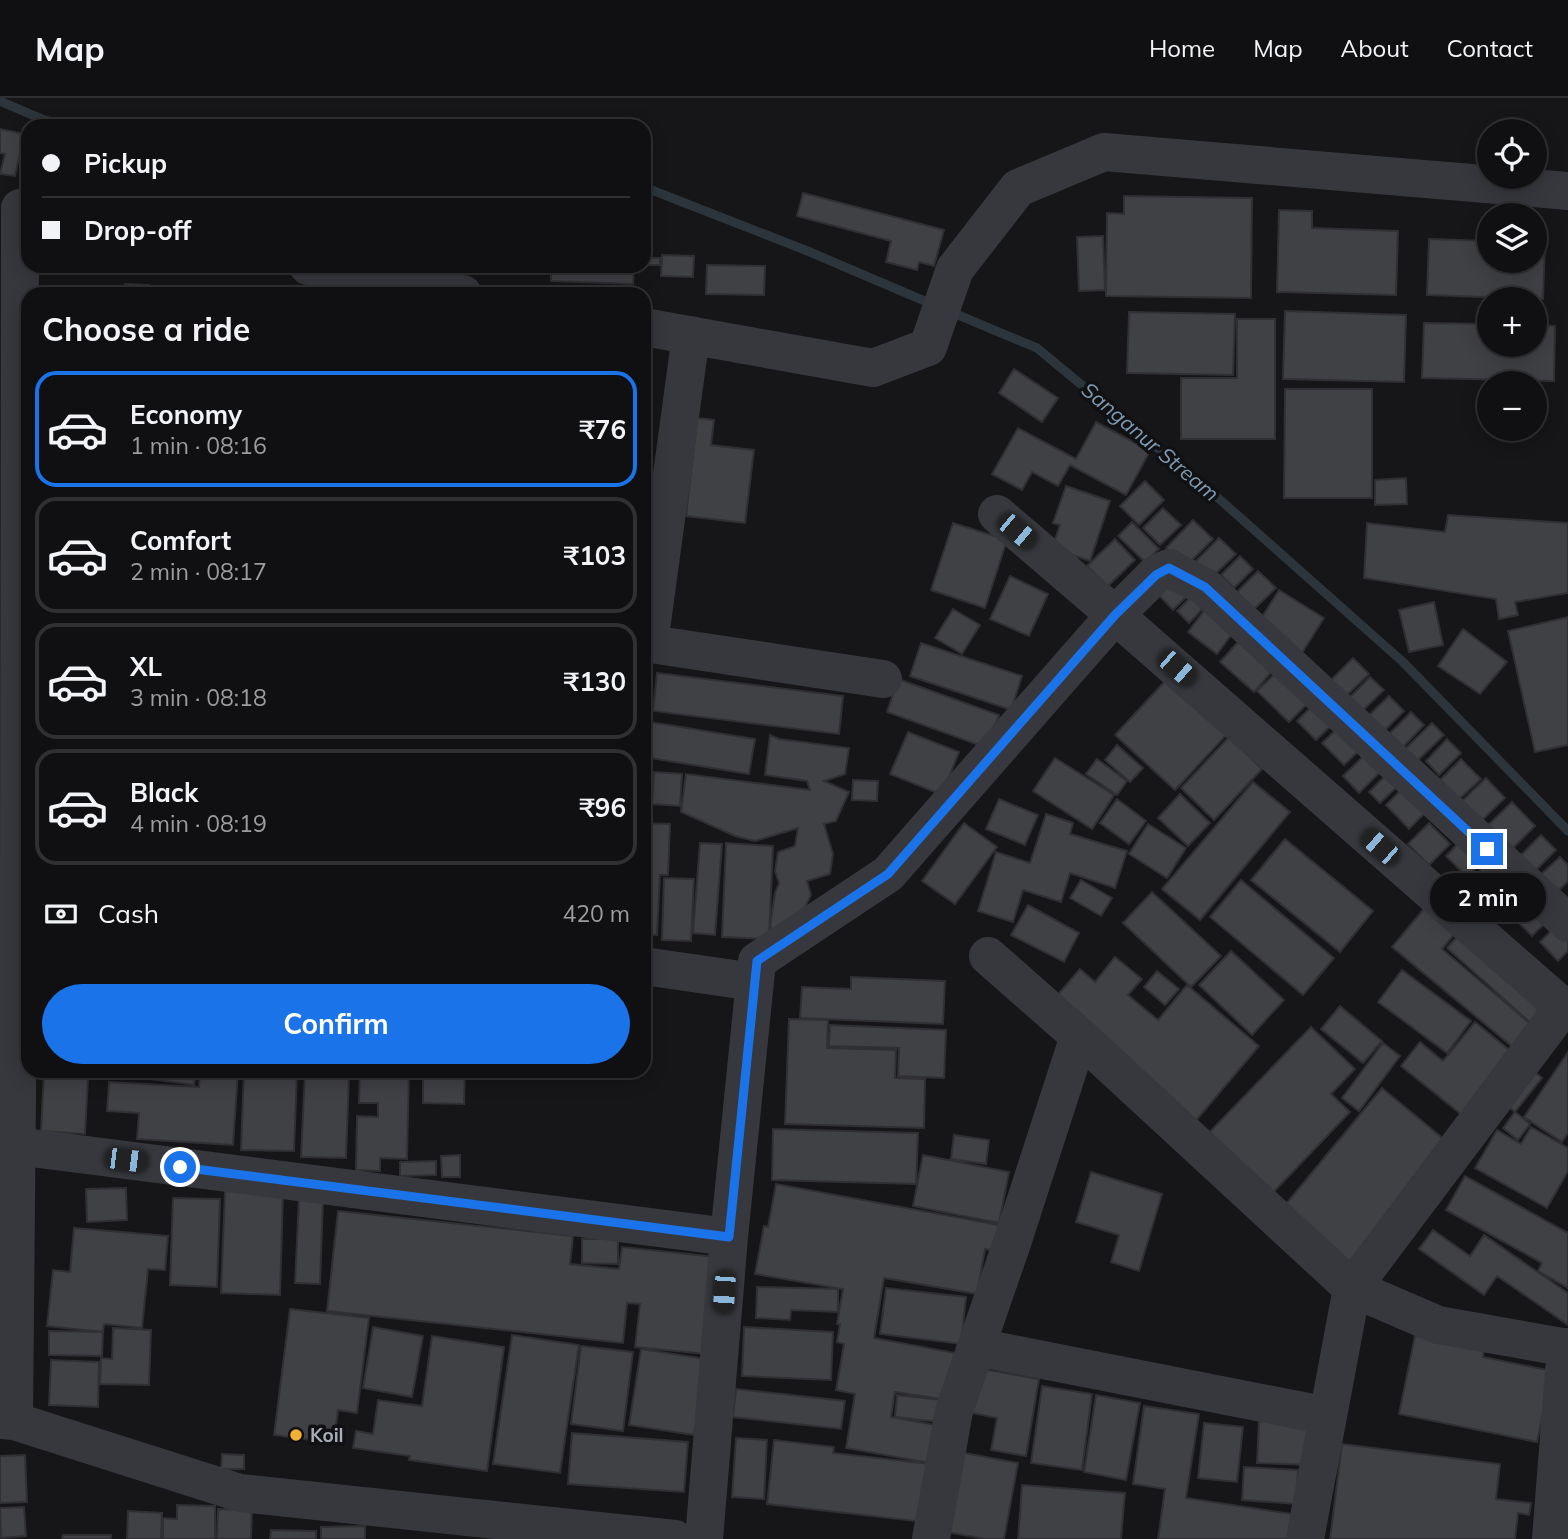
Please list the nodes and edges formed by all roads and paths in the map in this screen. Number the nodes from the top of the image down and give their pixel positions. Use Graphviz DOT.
graph roads {
  1 [pos="1568,191"];
  2 [pos="16,208"];
  3 [pos="347,273"];
  4 [pos="424,287"];
  5 [pos="651,328"];
  6 [pos="691,335"];
  7 [pos="10,462"];
  8 [pos="997,514"];
  9 [pos="21,530"];
  10 [pos="21,580"];
  11 [pos="651,615"];
  12 [pos="1115,615"];
  13 [pos="651,644"];
  14 [pos="883,679"];
  15 [pos="9,707"];
  16 [pos="21,850"];
  17 [pos="1568,923"];
  18 [pos="21,952"];
  19 [pos="988,956"];
  20 [pos="651,967"];
  21 [pos="754,982"];
  22 [pos="1565,1009"];
  23 [pos="1079,1037"];
  24 [pos="16,1146"];
  25 [pos="729,1237"];
  26 [pos="1352,1288"];
  27 [pos="977,1347"];
  28 [pos="1567,1348"];
  29 [pos="1328,1416"];
  30 [pos="7,1421"];
  31 [pos="432,1526"];
  32 [pos="675,1539"];
  33 [pos="704,1539"];
  34 [pos="931,1539"];
  35 [pos="1305,1539"];
  36 [pos="1551,1539"];
  1 -- 6 [label="street"];
  2 -- 7 [label="street"];
  3 -- 4 [label="street"];
  5 -- 6 [label="street"];
  6 -- 11 [label="street"];
  7 -- 9 [label="street"];
  8 -- 12 [label="street"];
  10 -- 15 [label="street"];
  12 -- 17 [label="street"];
  12 -- 21 [label="street"];
  12 -- 22 [label="street"];
  13 -- 14 [label="street"];
  15 -- 16 [label="street"];
  18 -- 24 [label="street"];
  19 -- 23 [label="street"];
  20 -- 21 [label="street"];
  21 -- 25 [label="street"];
  22 -- 26 [label="street"];
  23 -- 26 [label="street"];
  23 -- 27 [label="street"];
  24 -- 25 [label="street"];
  24 -- 30 [label="street"];
  25 -- 33 [label="street"];
  26 -- 28 [label="street"];
  26 -- 29 [label="street"];
  27 -- 29 [label="street"];
  27 -- 34 [label="street"];
  28 -- 36 [label="street"];
  29 -- 35 [label="street"];
  30 -- 31 [label="street"];
  31 -- 32 [label="street"];
}
